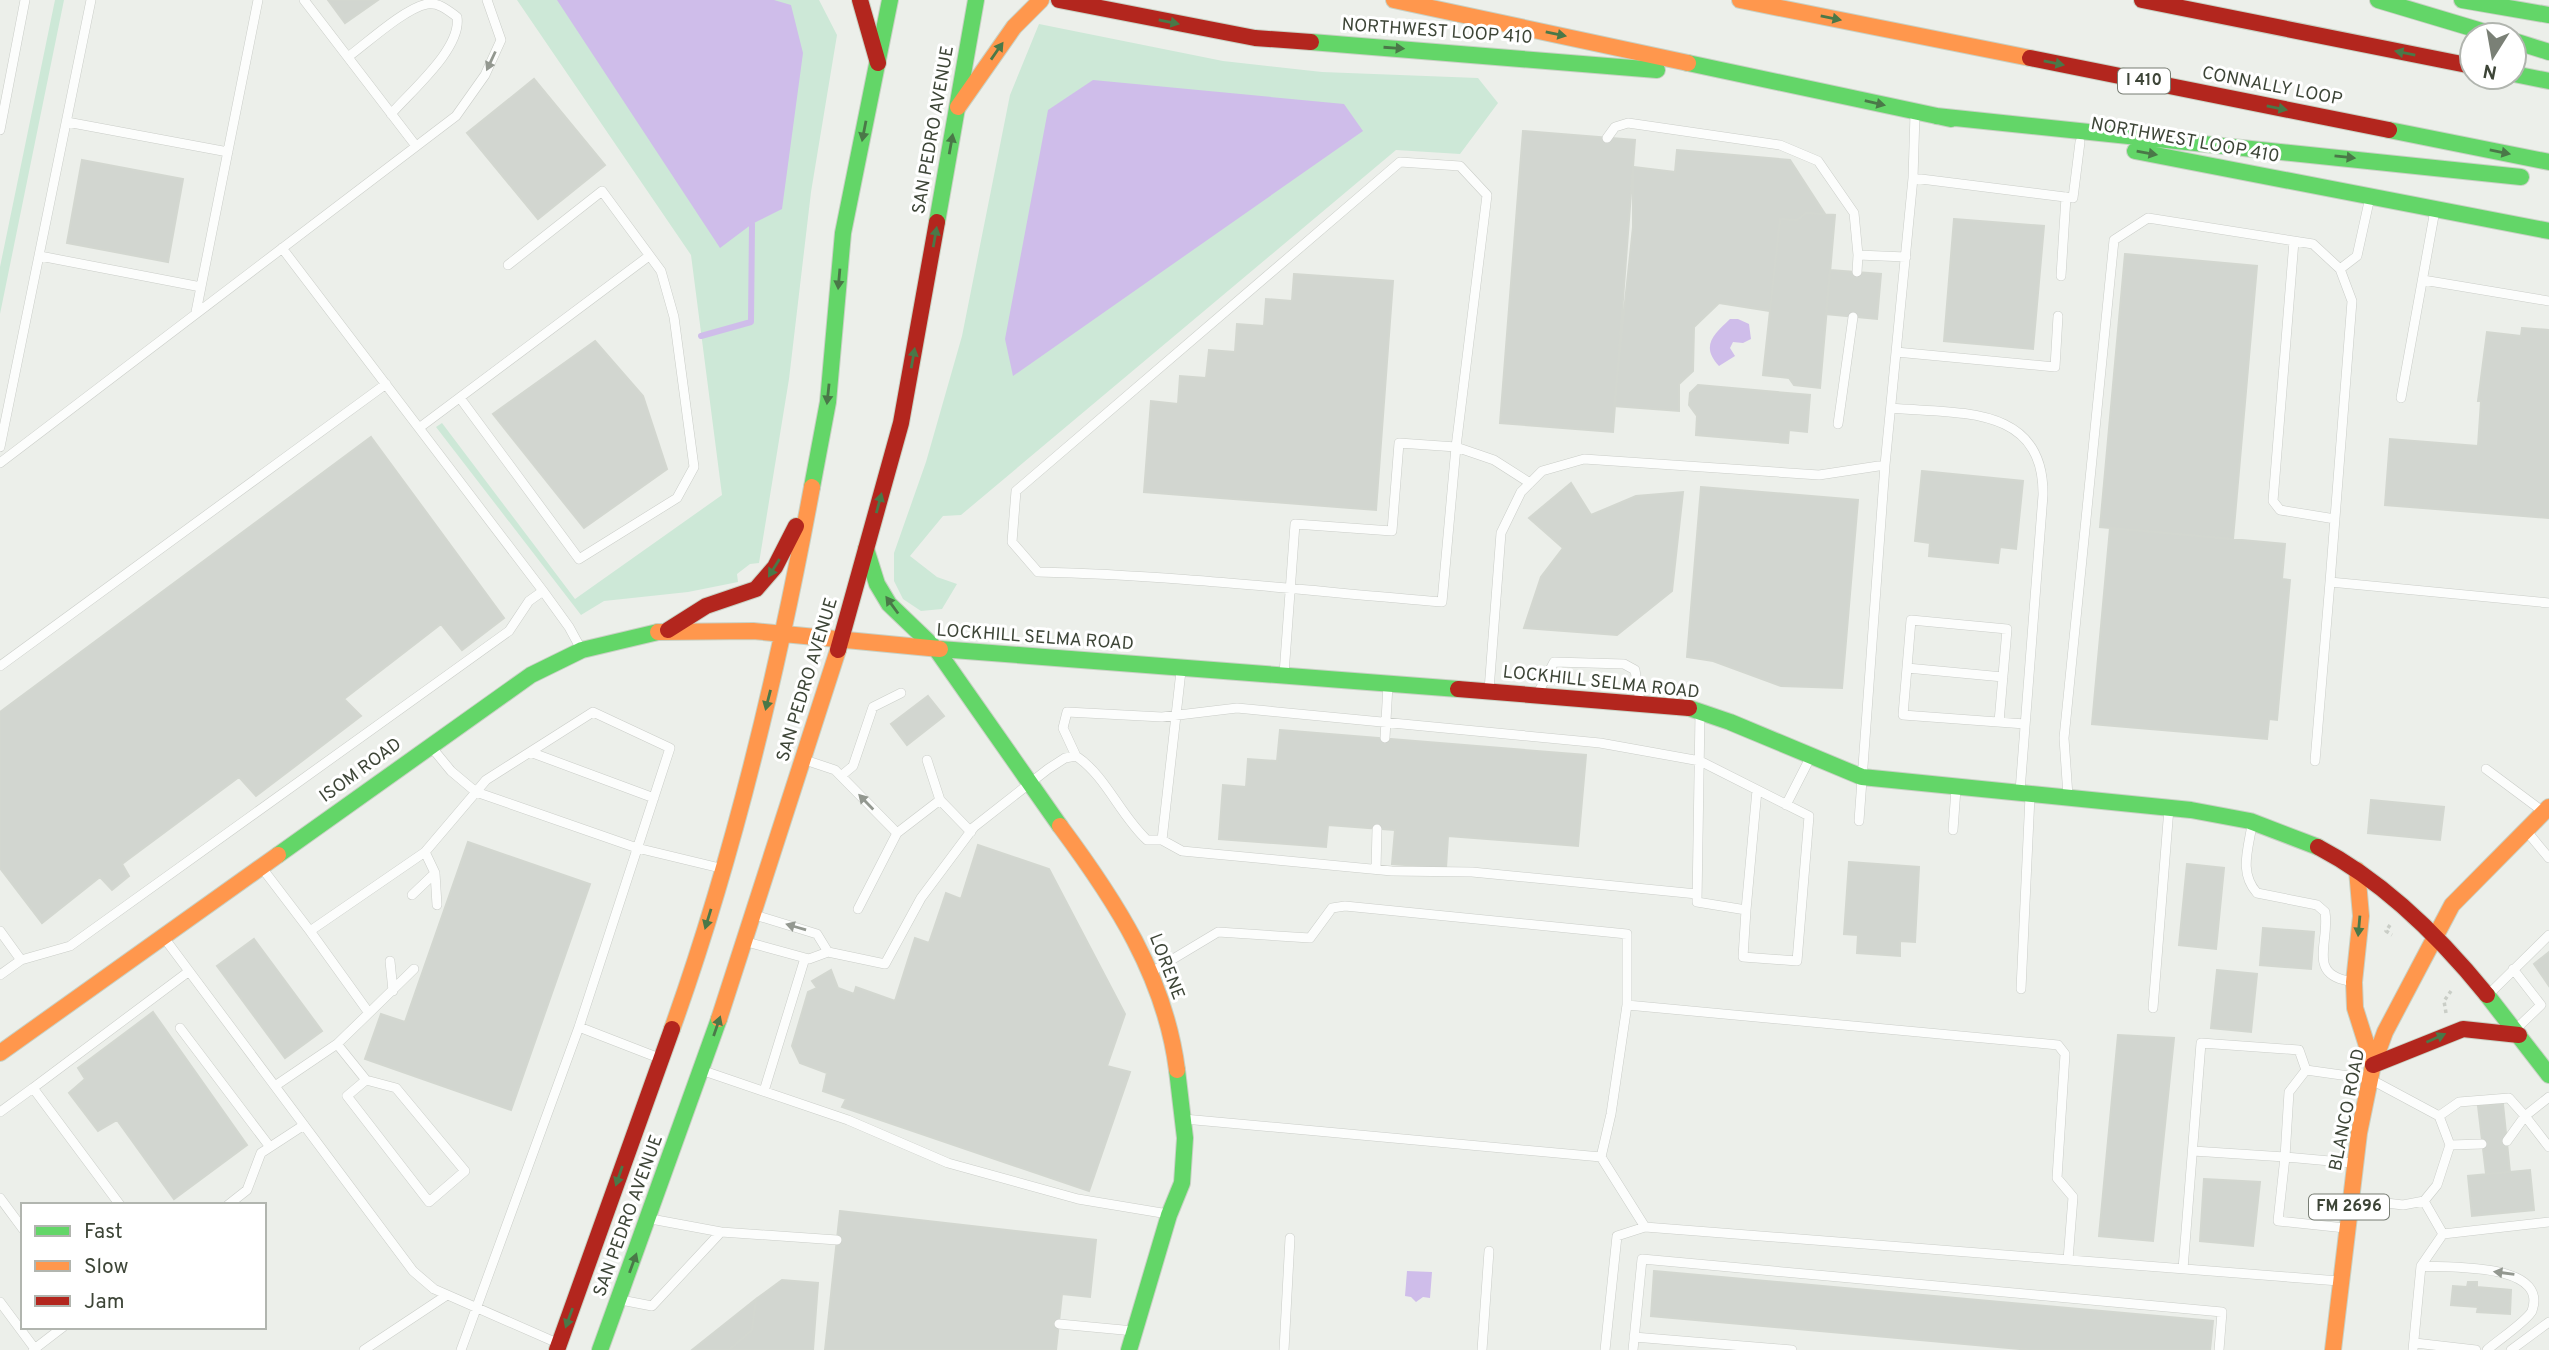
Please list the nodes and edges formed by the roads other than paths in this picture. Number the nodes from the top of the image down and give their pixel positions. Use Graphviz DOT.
graph roads {
  1 [pos="25,0"];
  2 [pos="91,0"];
  3 [pos="258,0"];
  4 [pos="304,0"];
  5 [pos="487,0"];
  6 [pos="860,0"];
  7 [pos="890,0"];
  8 [pos="976,0"];
  9 [pos="1041,0"];
  10 [pos="1059,0"];
  11 [pos="1394,0"];
  12 [pos="1740,0"];
  13 [pos="2142,0"];
  14 [pos="2378,0"];
  15 [pos="2462,0"];
  16 [pos="2549,15"];
  17 [pos="2458,24"];
  18 [pos="2528,45"];
  19 [pos="2549,52"];
  20 [pos="348,57"];
  21 [pos="2458,63"];
  22 [pos="878,64"];
  23 [pos="2528,77"];
  24 [pos="2549,81"];
  25 [pos="1815,89"];
  26 [pos="958,107"];
  27 [pos="1915,112"];
  28 [pos="391,114"];
  29 [pos="1936,116"];
  30 [pos="66,122"];
  31 [pos="1,123"];
  32 [pos="1607,138"];
  33 [pos="2080,142"];
  34 [pos="416,146"];
  35 [pos="228,152"];
  36 [pos="2549,162"];
  37 [pos="1913,178"];
  38 [pos="2535,178"];
  39 [pos="2371,195"];
  40 [pos="2066,197"];
  41 [pos="2436,208"];
  42 [pos="2549,230"];
  43 [pos="2294,241"];
  44 [pos="282,247"];
  45 [pos="1858,255"];
  46 [pos="40,256"];
  47 [pos="649,256"];
  48 [pos="1906,257"];
  49 [pos="508,265"];
  50 [pos="2340,270"];
  51 [pos="1857,272"];
  52 [pos="2061,276"];
  53 [pos="2423,281"];
  54 [pos="201,287"];
  55 [pos="2549,301"];
  56 [pos="197,312"];
  57 [pos="2058,316"];
  58 [pos="1853,317"];
  59 [pos="1896,352"];
  60 [pos="386,384"];
  61 [pos="460,398"];
  62 [pos="2401,398"];
  63 [pos="1891,408"];
  64 [pos="1838,424"];
  65 [pos="419,428"];
  66 [pos="0,447"];
  67 [pos="1456,447"];
  68 [pos="0,463"];
  69 [pos="1885,466"];
  70 [pos="1530,483"];
  71 [pos="808,510"];
  72 [pos="2335,519"];
  73 [pos="866,549"];
  74 [pos="2330,582"];
  75 [pos="1291,589"];
  76 [pos="543,591"];
  77 [pos="2549,603"];
  78 [pos="668,630"];
  79 [pos="785,634"];
  80 [pos="841,640"];
  81 [pos="936,649"];
  82 [pos="582,650"];
  83 [pos="0,666"];
  84 [pos="1181,668"];
  85 [pos="1907,668"];
  86 [pos="1284,676"];
  87 [pos="2003,677"];
  88 [pos="1388,684"];
  89 [pos="1489,691"];
  90 [pos="901,693"];
  91 [pos="1537,695"];
  92 [pos="1640,704"];
  93 [pos="1700,711"];
  94 [pos="1176,716"];
  95 [pos="1999,722"];
  96 [pos="1385,723"];
  97 [pos="2025,724"];
  98 [pos="1385,738"];
  99 [pos="430,745"];
  100 [pos="530,752"];
  101 [pos="1076,756"];
  102 [pos="1810,759"];
  103 [pos="804,760"];
  104 [pos="927,760"];
  105 [pos="1700,761"];
  106 [pos="2315,761"];
  107 [pos="2486,769"];
  108 [pos="841,776"];
  109 [pos="1861,777"];
  110 [pos="1028,784"];
  111 [pos="1956,787"];
  112 [pos="1757,790"];
  113 [pos="475,792"];
  114 [pos="2025,793"];
  115 [pos="2068,797"];
  116 [pos="654,798"];
  117 [pos="940,800"];
  118 [pos="1786,805"];
  119 [pos="2169,807"];
  120 [pos="2546,810"];
  121 [pos="1859,821"];
  122 [pos="2252,821"];
  123 [pos="1377,829"];
  124 [pos="1953,830"];
  125 [pos="2525,830"];
  126 [pos="971,832"];
  127 [pos="897,833"];
  128 [pos="1161,840"];
  129 [pos="637,848"];
  130 [pos="425,852"];
  131 [pos="2549,858"];
  132 [pos="261,867"];
  133 [pos="724,869"];
  134 [pos="1376,869"];
  135 [pos="2357,870"];
  136 [pos="435,873"];
  137 [pos="1697,894"];
  138 [pos="412,895"];
  139 [pos="437,905"];
  140 [pos="858,909"];
  141 [pos="1746,910"];
  142 [pos="754,915"];
  143 [pos="0,930"];
  144 [pos="310,931"];
  145 [pos="162,935"];
  146 [pos="2549,935"];
  147 [pos="2434,937"];
  148 [pos="746,942"];
  149 [pos="828,952"];
  150 [pos="805,958"];
  151 [pos="20,960"];
  152 [pos="390,961"];
  153 [pos="414,969"];
  154 [pos="2513,969"];
  155 [pos="188,972"];
  156 [pos="1151,972"];
  157 [pos="0,975"];
  158 [pos="2354,982"];
  159 [pos="2021,989"];
  160 [pos="393,990"];
  161 [pos="2488,995"];
  162 [pos="2545,1004"];
  163 [pos="1627,1005"];
  164 [pos="2153,1008"];
  165 [pos="369,1013"];
  166 [pos="579,1027"];
  167 [pos="180,1028"];
  168 [pos="2517,1032"];
  169 [pos="337,1044"];
  170 [pos="0,1053"];
  171 [pos="661,1059"];
  172 [pos="702,1070"];
  173 [pos="2305,1070"];
  174 [pos="2372,1072"];
  175 [pos="2549,1074"];
  176 [pos="366,1080"];
  177 [pos="275,1086"];
  178 [pos="33,1088"];
  179 [pos="764,1091"];
  180 [pos="2549,1097"];
  181 [pos="0,1112"];
  182 [pos="2439,1116"];
  183 [pos="2525,1116"];
  184 [pos="1184,1119"];
  185 [pos="304,1125"];
  186 [pos="2507,1141"];
  187 [pos="2482,1144"];
  188 [pos="2450,1145"];
  189 [pos="270,1147"];
  190 [pos="2549,1147"];
  191 [pos="2193,1151"];
  192 [pos="1601,1157"];
  193 [pos="2284,1157"];
  194 [pos="2355,1163"];
  195 [pos="0,1198"];
  196 [pos="2351,1198"];
  197 [pos="2424,1201"];
  198 [pos="119,1203"];
  199 [pos="231,1203"];
  200 [pos="1169,1214"];
  201 [pos="649,1219"];
  202 [pos="2549,1222"];
  203 [pos="21,1226"];
  204 [pos="1645,1227"];
  205 [pos="2347,1228"];
  206 [pos="721,1232"];
  207 [pos="2444,1234"];
  208 [pos="1290,1238"];
  209 [pos="837,1241"];
  210 [pos="1489,1251"];
  211 [pos="2068,1260"];
  212 [pos="2421,1266"];
  213 [pos="2183,1269"];
  214 [pos="2340,1281"];
  215 [pos="600,1293"];
  216 [pos="447,1295"];
  217 [pos="0,1302"];
  218 [pos="478,1309"];
  219 [pos="2549,1322"];
  220 [pos="1059,1324"];
  221 [pos="60,1329"];
  222 [pos="1135,1332"];
  223 [pos="1634,1337"];
  224 [pos="2414,1347"];
  225 [pos="563,1348"];
  226 [pos="34,1349"];
  227 [pos="364,1350"];
  228 [pos="461,1350"];
  229 [pos="600,1350"];
  230 [pos="1129,1350"];
  231 [pos="1284,1350"];
  232 [pos="1482,1350"];
  233 [pos="1605,1350"];
  234 [pos="1633,1350"];
  235 [pos="1792,1350"];
  236 [pos="2219,1350"];
  237 [pos="2333,1350"];
  238 [pos="2476,1350"];
  239 [pos="2487,1350"];
  240 [pos="2511,1350"];
  1 -- 31 [label="lane"];
  2 -- 30 [label="lane"];
  3 -- 35 [label="lane"];
  4 -- 20 [label="lane"];
  5 -- 34 [label="lane, one-way"];
  6 -- 22 [label="main road"];
  7 -- 22 [label="main road, SAN PEDRO AVENUE"];
  8 -- 26 [label="main road, SAN PEDRO AVENUE"];
  26 -- 9 [label="main road, one-way"];
  10 -- 25 [label="main road, NORTHWEST LOOP 410, one-way"];
  11 -- 25 [label="main road, NORTHWEST LOOP 410, one-way"];
  12 -- 36 [label="main road, CONNALLY LOOP / I 410, one-way"];
  21 -- 13 [label="main road, one-way"];
  14 -- 17 [label="main road"];
  15 -- 16 [label="main road"];
  18 -- 19 [label="main road"];
  20 -- 28 [label="lane"];
  20 -- 28 [label="lane"];
  22 -- 71 [label="main road, SAN PEDRO AVENUE, one-way"];
  23 -- 24 [label="main road"];
  25 -- 27 [label="main road, NORTHWEST LOOP 410, one-way"];
  73 -- 26 [label="main road, SAN PEDRO AVENUE, one-way"];
  27 -- 29 [label="main road, NORTHWEST LOOP 410"];
  27 -- 37 [label="lane"];
  28 -- 34 [label="lane"];
  29 -- 33 [label="main road, NORTHWEST LOOP 410"];
  29 -- 38 [label="main road, one-way"];
  30 -- 35 [label="lane"];
  30 -- 46 [label="lane"];
  32 -- 45 [label="lane"];
  33 -- 39 [label="main road, NORTHWEST LOOP 410, one-way"];
  33 -- 40 [label="lane"];
  34 -- 44 [label="lane"];
  35 -- 54 [label="lane"];
  37 -- 40 [label="lane"];
  37 -- 48 [label="lane"];
  39 -- 41 [label="main road, NORTHWEST LOOP 410"];
  39 -- 50 [label="lane"];
  40 -- 52 [label="lane"];
  41 -- 42 [label="main road, NORTHWEST LOOP 410"];
  41 -- 53 [label="lane"];
  43 -- 50 [label="lane"];
  43 -- 72 [label="lane"];
  43 -- 115 [label="lane"];
  44 -- 56 [label="lane"];
  44 -- 60 [label="lane"];
  45 -- 48 [label="lane"];
  45 -- 51 [label="lane"];
  46 -- 54 [label="lane"];
  46 -- 66 [label="lane"];
  47 -- 49 [label="lane"];
  47 -- 61 [label="lane"];
  47 -- 61 [label="lane"];
  48 -- 59 [label="lane"];
  50 -- 72 [label="lane"];
  53 -- 55 [label="lane"];
  53 -- 62 [label="lane"];
  54 -- 56 [label="lane"];
  56 -- 68 [label="lane"];
  57 -- 59 [label="lane"];
  58 -- 64 [label="lane"];
  59 -- 63 [label="lane"];
  60 -- 65 [label="lane"];
  60 -- 83 [label="lane"];
  61 -- 65 [label="lane"];
  63 -- 69 [label="lane"];
  63 -- 97 [label="lane"];
  65 -- 76 [label="lane"];
  67 -- 70 [label="lane"];
  67 -- 75 [label="lane"];
  67 -- 75 [label="lane"];
  67 -- 75 [label="lane"];
  69 -- 70 [label="lane"];
  69 -- 109 [label="lane"];
  70 -- 89 [label="lane"];
  71 -- 78 [label="main road, one-way"];
  71 -- 79 [label="main road, SAN PEDRO AVENUE"];
  72 -- 74 [label="lane"];
  73 -- 80 [label="main road, SAN PEDRO AVENUE"];
  81 -- 73 [label="main road, LORENE, one-way"];
  74 -- 77 [label="lane"];
  74 -- 106 [label="lane"];
  75 -- 86 [label="lane"];
  76 -- 82 [label="lane"];
  76 -- 151 [label="lane"];
  78 -- 79 [label="main road, ISOM ROAD"];
  78 -- 82 [label="main road, ISOM ROAD"];
  79 -- 80 [label="main road, LOCKHILL SELMA ROAD"];
  79 -- 133 [label="main road, SAN PEDRO AVENUE, one-way"];
  80 -- 81 [label="main road, LOCKHILL SELMA ROAD"];
  80 -- 103 [label="main road, SAN PEDRO AVENUE"];
  81 -- 84 [label="main road, LOCKHILL SELMA ROAD"];
  81 -- 110 [label="main road, LORENE"];
  82 -- 99 [label="main road, ISOM ROAD"];
  84 -- 86 [label="main road, LOCKHILL SELMA ROAD"];
  84 -- 94 [label="lane"];
  85 -- 87 [label="lane"];
  85 -- 87 [label="lane"];
  85 -- 95 [label="lane"];
  86 -- 88 [label="main road, LOCKHILL SELMA ROAD"];
  87 -- 95 [label="lane"];
  88 -- 89 [label="main road, LOCKHILL SELMA ROAD"];
  88 -- 96 [label="lane"];
  89 -- 91 [label="main road, LOCKHILL SELMA ROAD"];
  90 -- 108 [label="lane"];
  91 -- 92 [label="main road, LOCKHILL SELMA ROAD"];
  91 -- 92 [label="lane"];
  92 -- 93 [label="main road, LOCKHILL SELMA ROAD"];
  93 -- 102 [label="main road, LOCKHILL SELMA ROAD"];
  93 -- 105 [label="lane"];
  94 -- 96 [label="lane"];
  94 -- 101 [label="lane"];
  94 -- 128 [label="lane"];
  95 -- 97 [label="lane"];
  96 -- 98 [label="lane"];
  96 -- 105 [label="lane"];
  97 -- 114 [label="lane"];
  99 -- 113 [label="lane"];
  99 -- 132 [label="main road, ISOM ROAD"];
  100 -- 113 [label="lane"];
  100 -- 116 [label="lane"];
  100 -- 116 [label="lane"];
  101 -- 110 [label="lane"];
  101 -- 128 [label="lane"];
  102 -- 109 [label="main road, LOCKHILL SELMA ROAD"];
  102 -- 118 [label="lane"];
  103 -- 108 [label="lane"];
  103 -- 142 [label="main road, SAN PEDRO AVENUE"];
  104 -- 117 [label="lane"];
  105 -- 112 [label="lane"];
  105 -- 137 [label="lane"];
  107 -- 120 [label="lane"];
  127 -- 108 [label="lane, one-way"];
  109 -- 111 [label="main road, LOCKHILL SELMA ROAD"];
  109 -- 121 [label="lane"];
  110 -- 126 [label="lane"];
  110 -- 156 [label="main road, LORENE"];
  111 -- 114 [label="main road, LOCKHILL SELMA ROAD"];
  111 -- 124 [label="lane"];
  112 -- 118 [label="lane"];
  112 -- 141 [label="lane"];
  113 -- 129 [label="lane"];
  113 -- 130 [label="lane"];
  114 -- 115 [label="main road, LOCKHILL SELMA ROAD"];
  114 -- 159 [label="lane"];
  115 -- 119 [label="main road, LOCKHILL SELMA ROAD"];
  116 -- 129 [label="lane"];
  117 -- 126 [label="lane"];
  117 -- 127 [label="lane"];
  118 -- 141 [label="lane"];
  119 -- 122 [label="main road, LOCKHILL SELMA ROAD"];
  119 -- 164 [label="lane"];
  120 -- 125 [label="main road, BLANCO ROAD / FM 2696"];
  122 -- 135 [label="main road, LOCKHILL SELMA ROAD"];
  122 -- 158 [label="lane"];
  123 -- 134 [label="lane"];
  125 -- 131 [label="lane"];
  125 -- 147 [label="main road, BLANCO ROAD / FM 2696"];
  126 -- 149 [label="lane"];
  127 -- 140 [label="lane"];
  128 -- 134 [label="lane"];
  129 -- 133 [label="lane"];
  129 -- 166 [label="lane"];
  130 -- 136 [label="lane"];
  130 -- 144 [label="lane"];
  132 -- 144 [label="lane"];
  132 -- 145 [label="main road, ISOM ROAD"];
  133 -- 171 [label="main road, SAN PEDRO AVENUE, one-way"];
  134 -- 137 [label="lane"];
  135 -- 147 [label="main road, LOCKHILL SELMA ROAD"];
  135 -- 158 [label="main road, one-way"];
  136 -- 138 [label="lane"];
  136 -- 139 [label="lane"];
  137 -- 141 [label="lane"];
  142 -- 148 [label="main road, SAN PEDRO AVENUE"];
  149 -- 142 [label="lane, one-way"];
  143 -- 151 [label="lane"];
  144 -- 165 [label="lane"];
  145 -- 155 [label="lane"];
  145 -- 170 [label="main road, ISOM ROAD"];
  146 -- 154 [label="lane"];
  147 -- 161 [label="main road, LOCKHILL SELMA ROAD"];
  147 -- 174 [label="main road, BLANCO ROAD / FM 2696"];
  148 -- 150 [label="lane"];
  172 -- 148 [label="main road, SAN PEDRO AVENUE, one-way"];
  149 -- 150 [label="lane"];
  150 -- 179 [label="lane"];
  151 -- 157 [label="lane"];
  152 -- 160 [label="lane"];
  153 -- 160 [label="lane"];
  154 -- 161 [label="lane"];
  154 -- 162 [label="lane"];
  155 -- 177 [label="lane"];
  155 -- 178 [label="lane"];
  156 -- 163 [label="lane"];
  156 -- 184 [label="main road, LORENE"];
  158 -- 174 [label="main road"];
  160 -- 165 [label="lane"];
  161 -- 168 [label="main road, LOCKHILL SELMA ROAD"];
  162 -- 168 [label="lane"];
  163 -- 192 [label="lane"];
  163 -- 211 [label="lane"];
  165 -- 169 [label="lane"];
  166 -- 171 [label="lane"];
  166 -- 218 [label="lane"];
  167 -- 189 [label="lane"];
  174 -- 168 [label="main road, one-way"];
  168 -- 175 [label="main road, LOCKHILL SELMA ROAD"];
  169 -- 176 [label="lane"];
  169 -- 177 [label="lane"];
  171 -- 215 [label="main road, SAN PEDRO AVENUE, one-way"];
  172 -- 179 [label="lane"];
  172 -- 201 [label="main road, SAN PEDRO AVENUE"];
  173 -- 174 [label="lane"];
  173 -- 191 [label="lane"];
  173 -- 193 [label="lane"];
  174 -- 182 [label="lane"];
  174 -- 194 [label="main road, BLANCO ROAD / FM 2696"];
  176 -- 176 [label="lane"];
  177 -- 185 [label="lane"];
  178 -- 181 [label="lane"];
  178 -- 198 [label="lane"];
  179 -- 200 [label="lane"];
  180 -- 183 [label="lane"];
  182 -- 183 [label="lane"];
  182 -- 188 [label="lane"];
  183 -- 186 [label="lane"];
  183 -- 190 [label="lane"];
  184 -- 192 [label="lane"];
  184 -- 200 [label="main road, LORENE"];
  185 -- 189 [label="lane"];
  185 -- 216 [label="lane"];
  187 -- 188 [label="lane"];
  188 -- 197 [label="lane"];
  189 -- 199 [label="lane"];
  191 -- 193 [label="lane"];
  191 -- 213 [label="lane"];
  192 -- 204 [label="lane"];
  193 -- 194 [label="lane"];
  193 -- 205 [label="lane"];
  194 -- 196 [label="main road, BLANCO ROAD / FM 2696"];
  195 -- 203 [label="lane"];
  196 -- 197 [label="lane"];
  196 -- 205 [label="main road, BLANCO ROAD / FM 2696"];
  197 -- 207 [label="lane"];
  200 -- 222 [label="main road, LORENE"];
  201 -- 206 [label="lane"];
  215 -- 201 [label="main road, SAN PEDRO AVENUE, one-way"];
  202 -- 207 [label="lane"];
  204 -- 211 [label="lane"];
  204 -- 233 [label="lane"];
  205 -- 214 [label="main road, BLANCO ROAD / FM 2696"];
  206 -- 209 [label="lane"];
  206 -- 215 [label="lane"];
  207 -- 212 [label="lane"];
  208 -- 231 [label="lane"];
  210 -- 232 [label="lane"];
  211 -- 213 [label="lane"];
  212 -- 224 [label="lane"];
  239 -- 212 [label="lane, one-way"];
  213 -- 214 [label="lane"];
  214 -- 237 [label="main road, BLANCO ROAD / FM 2696"];
  215 -- 225 [label="main road, SAN PEDRO AVENUE, one-way"];
  215 -- 229 [label="main road, SAN PEDRO AVENUE"];
  216 -- 218 [label="lane"];
  216 -- 227 [label="lane"];
  217 -- 226 [label="lane"];
  218 -- 225 [label="lane"];
  218 -- 228 [label="lane"];
  219 -- 240 [label="lane"];
  220 -- 222 [label="lane"];
  221 -- 226 [label="lane"];
  222 -- 230 [label="main road, LORENE"];
  223 -- 234 [label="lane"];
  223 -- 235 [label="lane"];
  223 -- 236 [label="lane"];
  224 -- 238 [label="lane"];
}
